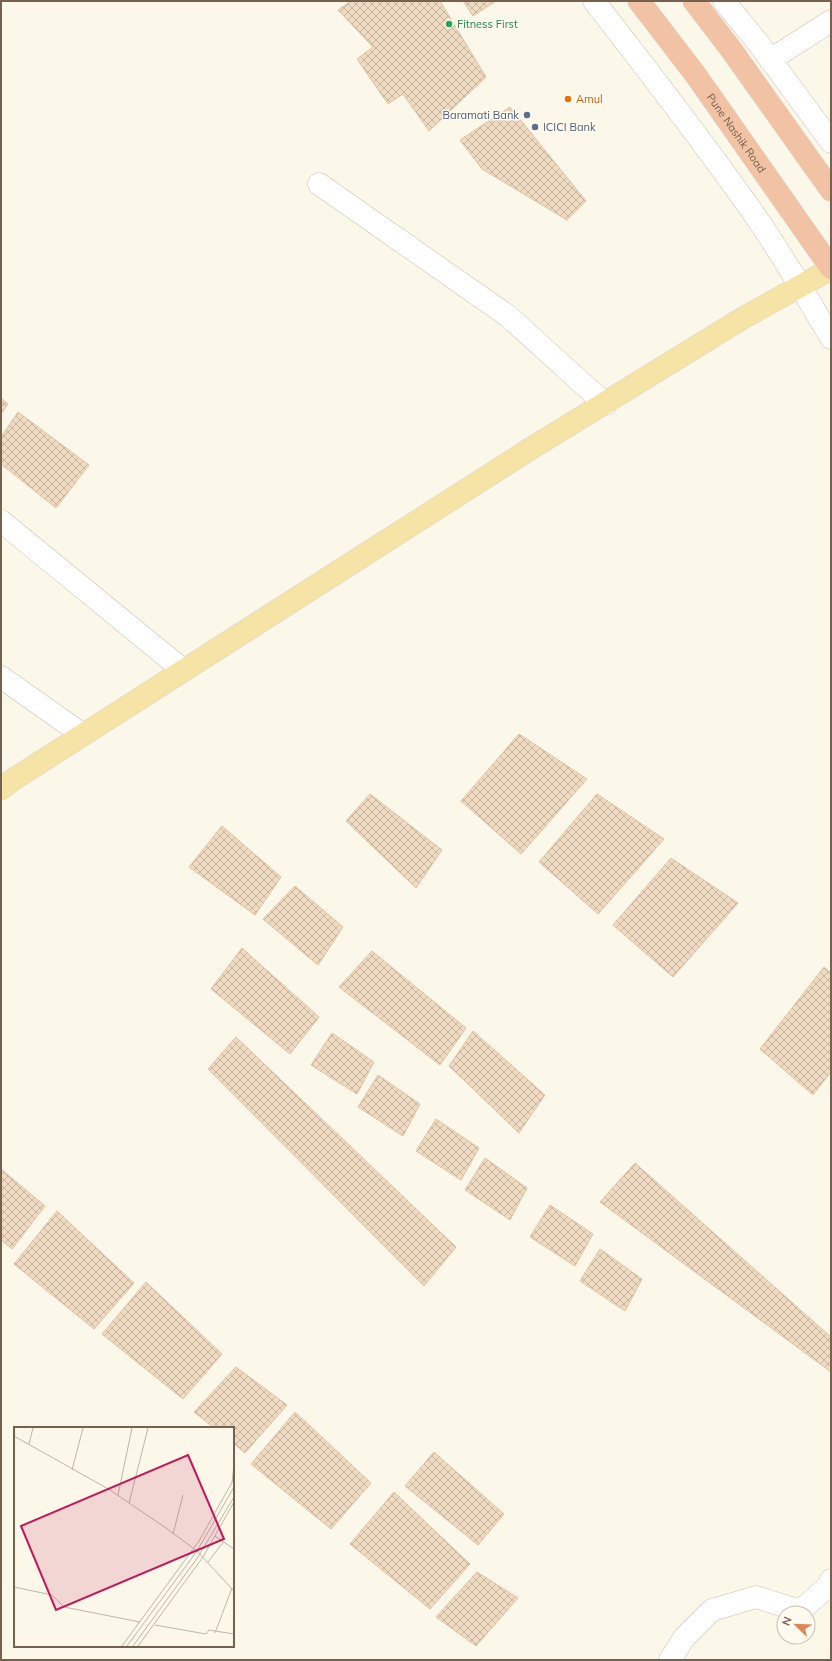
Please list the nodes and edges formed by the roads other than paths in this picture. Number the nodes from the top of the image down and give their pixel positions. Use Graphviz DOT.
graph roads {
  1 [pos="594,1"];
  2 [pos="639,1"];
  3 [pos="694,1"];
  4 [pos="724,1"];
  5 [pos="831,21"];
  6 [pos="770,60"];
  7 [pos="831,142"];
  8 [pos="319,184"];
  9 [pos="831,190"];
  10 [pos="831,268"];
  11 [pos="800,286"];
  12 [pos="831,338"];
  13 [pos="604,404"];
  14 [pos="1,521"];
  15 [pos="183,670"];
  16 [pos="1,677"];
  17 [pos="83,735"];
  18 [pos="1,789"];
  19 [pos="831,1580"];
  20 [pos="670,1660"];
  1 -- 11 [label="street"];
  2 -- 10 [label="highway, Pune Nashik Road"];
  3 -- 9 [label="highway"];
  4 -- 6 [label="street"];
  5 -- 6 [label="street"];
  6 -- 7 [label="street"];
  8 -- 13 [label="street"];
  10 -- 11 [label="main road"];
  11 -- 12 [label="street"];
  11 -- 13 [label="main road"];
  13 -- 15 [label="main road"];
  14 -- 15 [label="street"];
  15 -- 17 [label="main road"];
  16 -- 17 [label="street"];
  17 -- 18 [label="main road"];
  19 -- 20 [label="street"];
}
